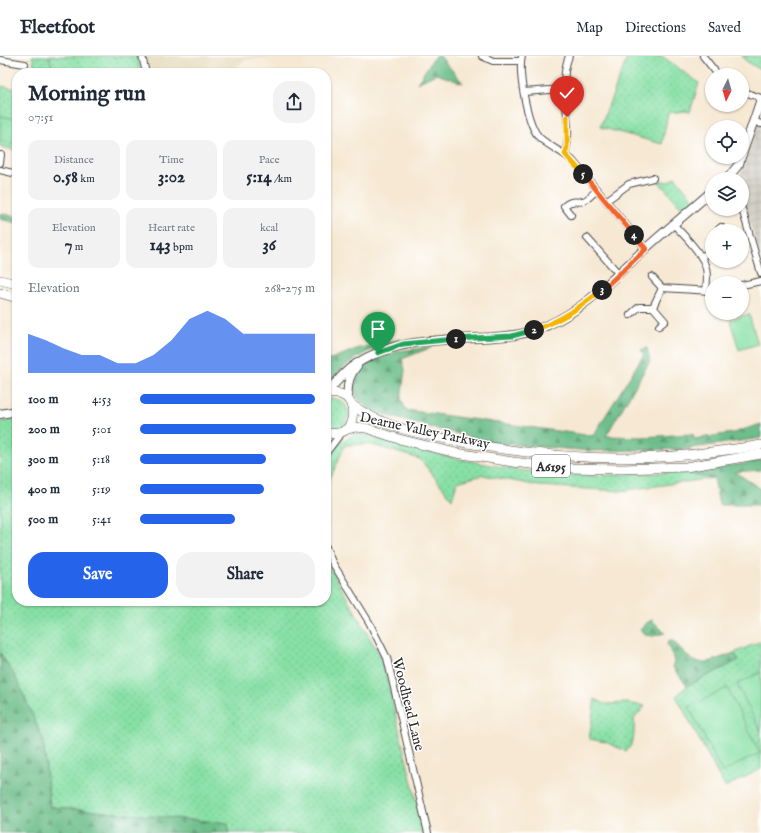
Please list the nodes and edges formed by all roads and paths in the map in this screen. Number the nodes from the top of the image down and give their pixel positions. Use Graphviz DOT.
graph roads {
  1 [pos="142,56"];
  2 [pos="482,56"];
  3 [pos="569,56"];
  4 [pos="703,56"];
  5 [pos="522,59"];
  6 [pos="0,60"];
  7 [pos="25,64"];
  8 [pos="145,68"];
  9 [pos="712,68"];
  10 [pos="563,89"];
  11 [pos="524,92"];
  12 [pos="749,94"];
  13 [pos="761,98"];
  14 [pos="757,123"];
  15 [pos="749,141"];
  16 [pos="565,154"];
  17 [pos="1,155"];
  18 [pos="0,163"];
  19 [pos="0,170"];
  20 [pos="12,173"];
  21 [pos="653,178"];
  22 [pos="597,190"];
  23 [pos="705,198"];
  24 [pos="606,202"];
  25 [pos="571,215"];
  26 [pos="744,216"];
  27 [pos="674,225"];
  28 [pos="587,238"];
  29 [pos="646,249"];
  30 [pos="705,254"];
  31 [pos="701,257"];
  32 [pos="761,273"];
  33 [pos="619,274"];
  34 [pos="706,276"];
  35 [pos="652,277"];
  36 [pos="0,280"];
  37 [pos="761,280"];
  38 [pos="12,283"];
  39 [pos="749,283"];
  40 [pos="662,288"];
  41 [pos="705,291"];
  42 [pos="0,293"];
  43 [pos="12,297"];
  44 [pos="653,307"];
  45 [pos="630,315"];
  46 [pos="659,326"];
  47 [pos="361,361"];
  48 [pos="331,389"];
  49 [pos="331,393"];
  50 [pos="350,402"];
  51 [pos="12,412"];
  52 [pos="0,414"];
  53 [pos="344,430"];
  54 [pos="331,433"];
  55 [pos="761,445"];
  56 [pos="331,447"];
  57 [pos="761,454"];
  58 [pos="331,559"];
  59 [pos="428,833"];
  1 -- 8 [label="street"];
  2 -- 5 [label="street"];
  3 -- 10 [label="street"];
  4 -- 9 [label="street"];
  5 -- 11 [label="street"];
  6 -- 7 [label="street"];
  10 -- 11 [label="street"];
  10 -- 16 [label="street"];
  11 -- 16 [label="street"];
  12 -- 13 [label="street"];
  13 -- 14 [label="main road"];
  14 -- 15 [label="main road"];
  16 -- 22 [label="street"];
  17 -- 18 [label="street"];
  19 -- 20 [label="street"];
  21 -- 24 [label="street"];
  22 -- 24 [label="street"];
  22 -- 25 [label="street"];
  23 -- 27 [label="main road"];
  24 -- 29 [label="street"];
  26 -- 32 [label="street"];
  27 -- 29 [label="main road"];
  27 -- 31 [label="street"];
  28 -- 33 [label="street"];
  29 -- 33 [label="main road"];
  30 -- 31 [label="street"];
  31 -- 34 [label="street"];
  33 -- 47 [label="main road"];
  35 -- 40 [label="street"];
  36 -- 38 [label="highway"];
  37 -- 39 [label="street"];
  40 -- 41 [label="street"];
  40 -- 44 [label="street"];
  42 -- 43 [label="highway"];
  44 -- 45 [label="street"];
  44 -- 46 [label="street"];
  47 -- 48 [label="main road"];
  47 -- 50 [label="main road"];
  49 -- 50 [label="highway, A6195"];
  50 -- 53 [label="highway"];
  50 -- 55 [label="highway, Dearne Valley Parkway / A6195"];
  51 -- 52 [label="main road"];
  53 -- 54 [label="highway, A6195"];
  53 -- 56 [label="street"];
  53 -- 57 [label="highway, Dearne Valley Parkway / A6195"];
  58 -- 59 [label="street, Woodhead Lane"];
}
